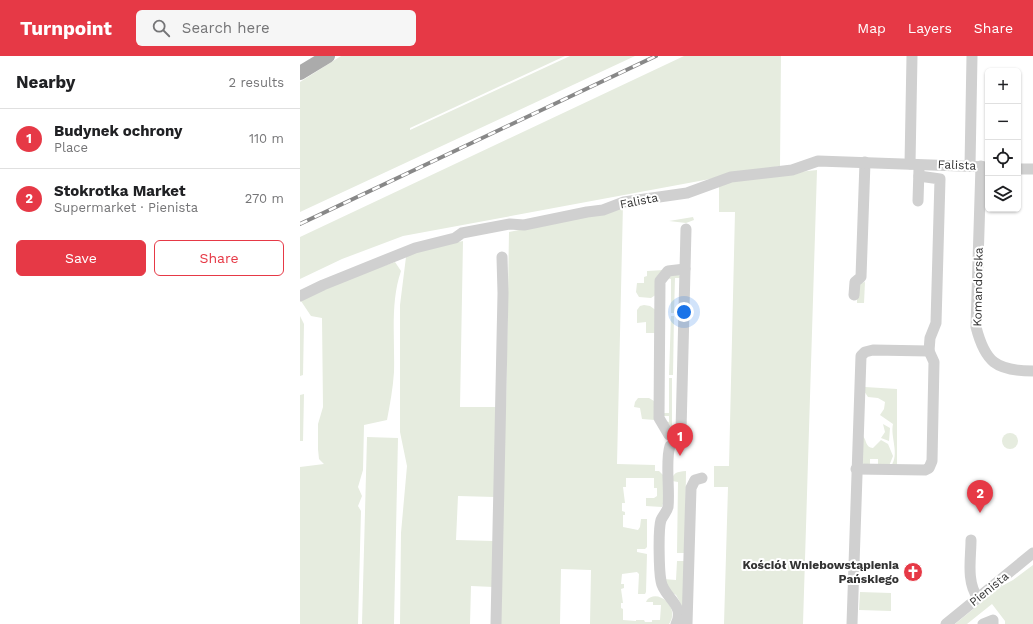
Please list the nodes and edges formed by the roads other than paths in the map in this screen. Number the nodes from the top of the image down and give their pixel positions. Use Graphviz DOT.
graph roads {
  1 [pos="328,56"];
  2 [pos="912,56"];
  3 [pos="972,56"];
  4 [pos="300,73"];
  5 [pos="864,162"];
  6 [pos="915,164"];
  7 [pos="980,166"];
  8 [pos="1021,169"];
  9 [pos="1033,169"];
  10 [pos="919,176"];
  11 [pos="918,201"];
  12 [pos="686,229"];
  13 [pos="502,257"];
  14 [pos="685,269"];
  15 [pos="854,295"];
  16 [pos="300,296"];
  17 [pos="928,351"];
  18 [pos="1033,371"];
  19 [pos="672,439"];
  20 [pos="856,469"];
  21 [pos="702,478"];
  22 [pos="971,540"];
  23 [pos="1033,553"];
  24 [pos="978,598"];
  25 [pos="496,624"];
  26 [pos="676,624"];
  27 [pos="687,624"];
  28 [pos="852,624"];
  29 [pos="946,624"];
  1 -- 4 [label="main road"];
  2 -- 6 [label="street"];
  3 -- 7 [label="street, Komandorska"];
  5 -- 6 [label="street, Falista"];
  5 -- 15 [label="street"];
  5 -- 16 [label="street, Falista"];
  6 -- 7 [label="street, Falista"];
  6 -- 10 [label="street"];
  7 -- 18 [label="street, Komandorska"];
  8 -- 9 [label="street"];
  10 -- 11 [label="street"];
  10 -- 17 [label="street"];
  12 -- 14 [label="street"];
  13 -- 25 [label="street"];
  14 -- 19 [label="street"];
  14 -- 19 [label="street"];
  17 -- 20 [label="street"];
  17 -- 20 [label="street"];
  19 -- 26 [label="street"];
  20 -- 28 [label="street"];
  21 -- 27 [label="street"];
  22 -- 24 [label="street"];
  23 -- 24 [label="street, Pienista"];
  24 -- 29 [label="street, Pienista"];
}
